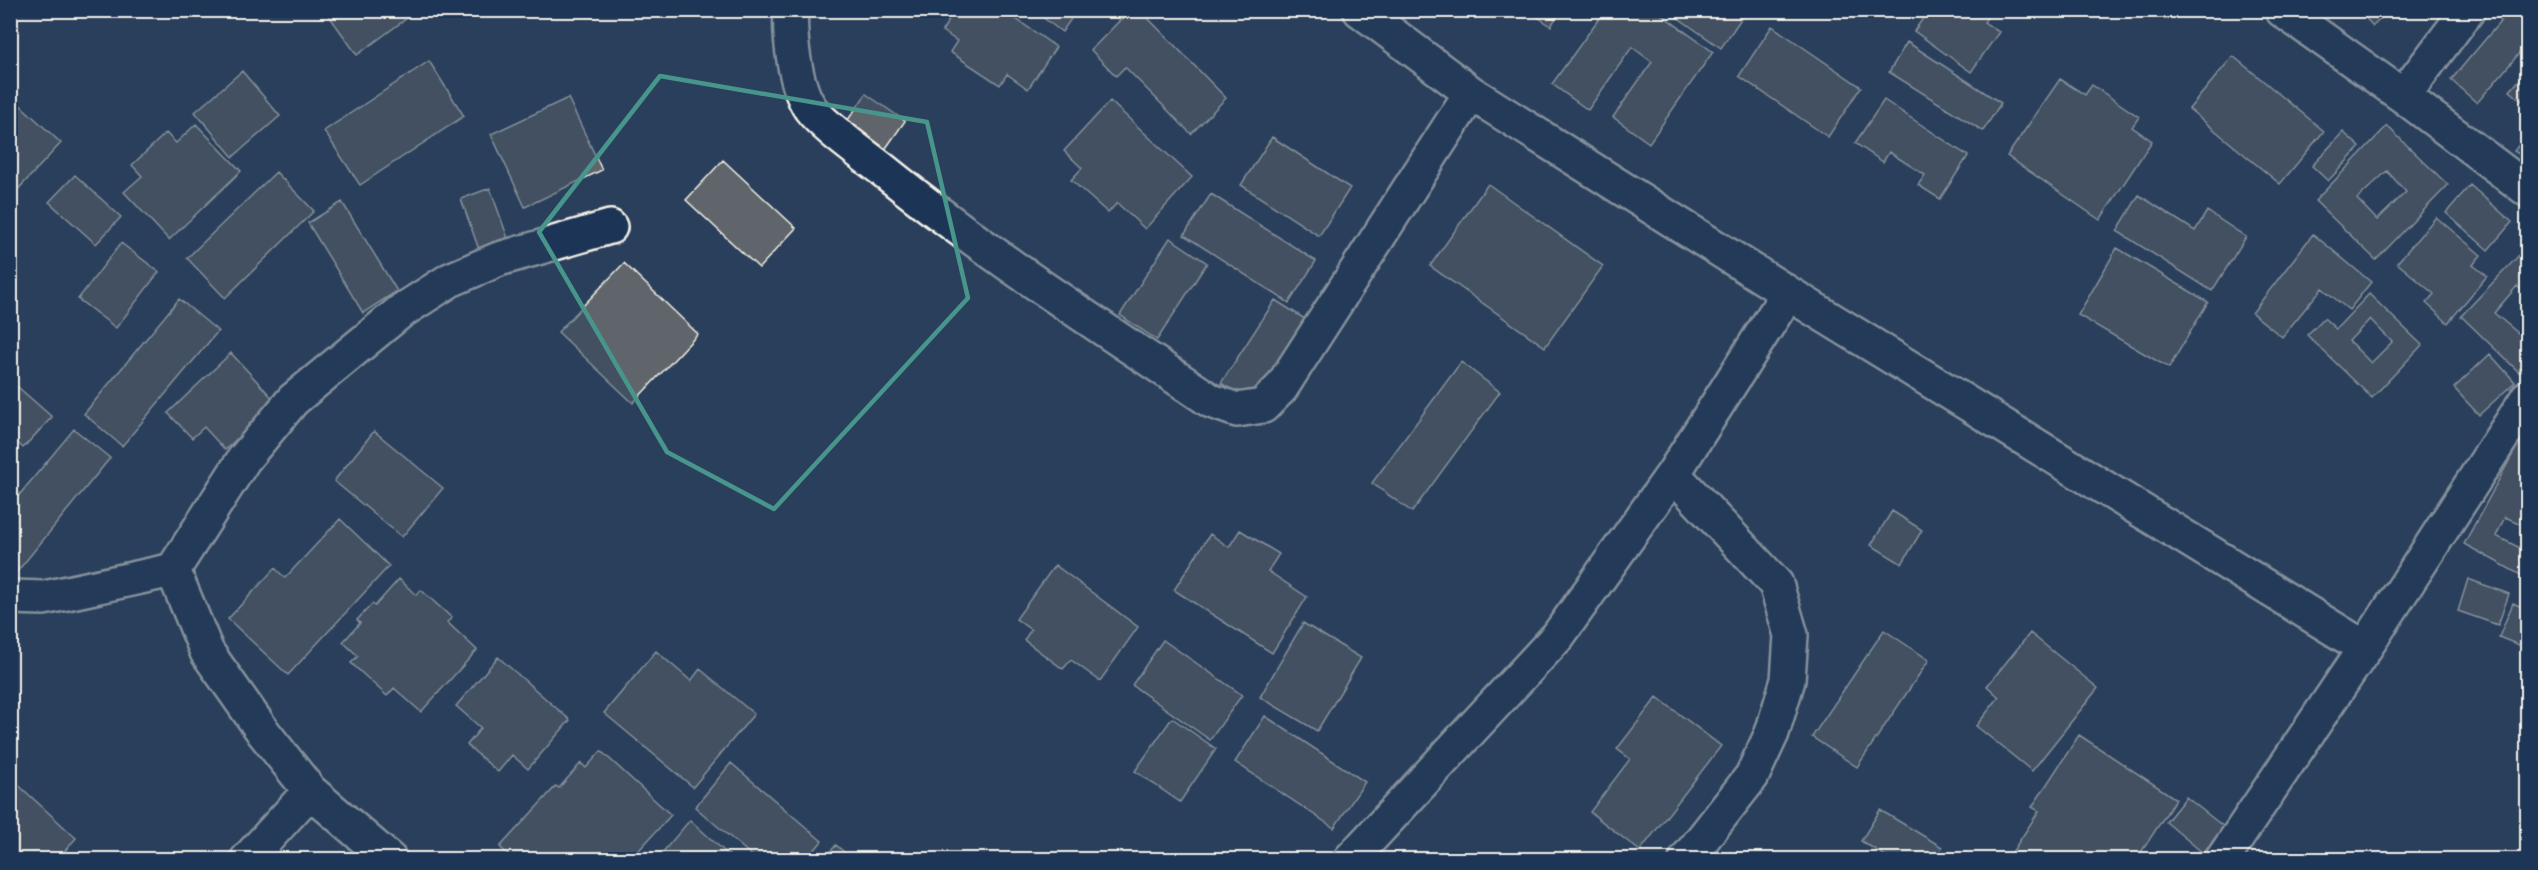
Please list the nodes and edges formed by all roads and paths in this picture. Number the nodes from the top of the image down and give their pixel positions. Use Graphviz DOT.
graph roads {
  1 [pos="791,10"];
  2 [pos="1360,10"];
  3 [pos="2282,10"];
  4 [pos="2468,10"];
  5 [pos="1471,93"];
  6 [pos="2403,96"];
  7 [pos="2528,190"];
  8 [pos="610,227"];
  9 [pos="1788,293"];
  10 [pos="2528,397"];
  11 [pos="1673,474"];
  12 [pos="173,570"];
  13 [pos="10,597"];
  14 [pos="2365,648"];
  15 [pos="310,790"];
  16 [pos="247,860"];
  17 [pos="390,860"];
  18 [pos="1350,860"];
  19 [pos="1686,860"];
  20 [pos="2222,860"];
  1 -- 5 [label="street"];
  2 -- 5 [label="street"];
  3 -- 6 [label="street"];
  4 -- 6 [label="street"];
  5 -- 9 [label="street"];
  6 -- 7 [label="street"];
  8 -- 12 [label="street"];
  9 -- 11 [label="street"];
  9 -- 14 [label="street"];
  10 -- 14 [label="street"];
  11 -- 18 [label="street"];
  11 -- 19 [label="street"];
  12 -- 13 [label="street"];
  12 -- 15 [label="street"];
  14 -- 20 [label="street"];
  15 -- 16 [label="street"];
  15 -- 17 [label="street"];
}
